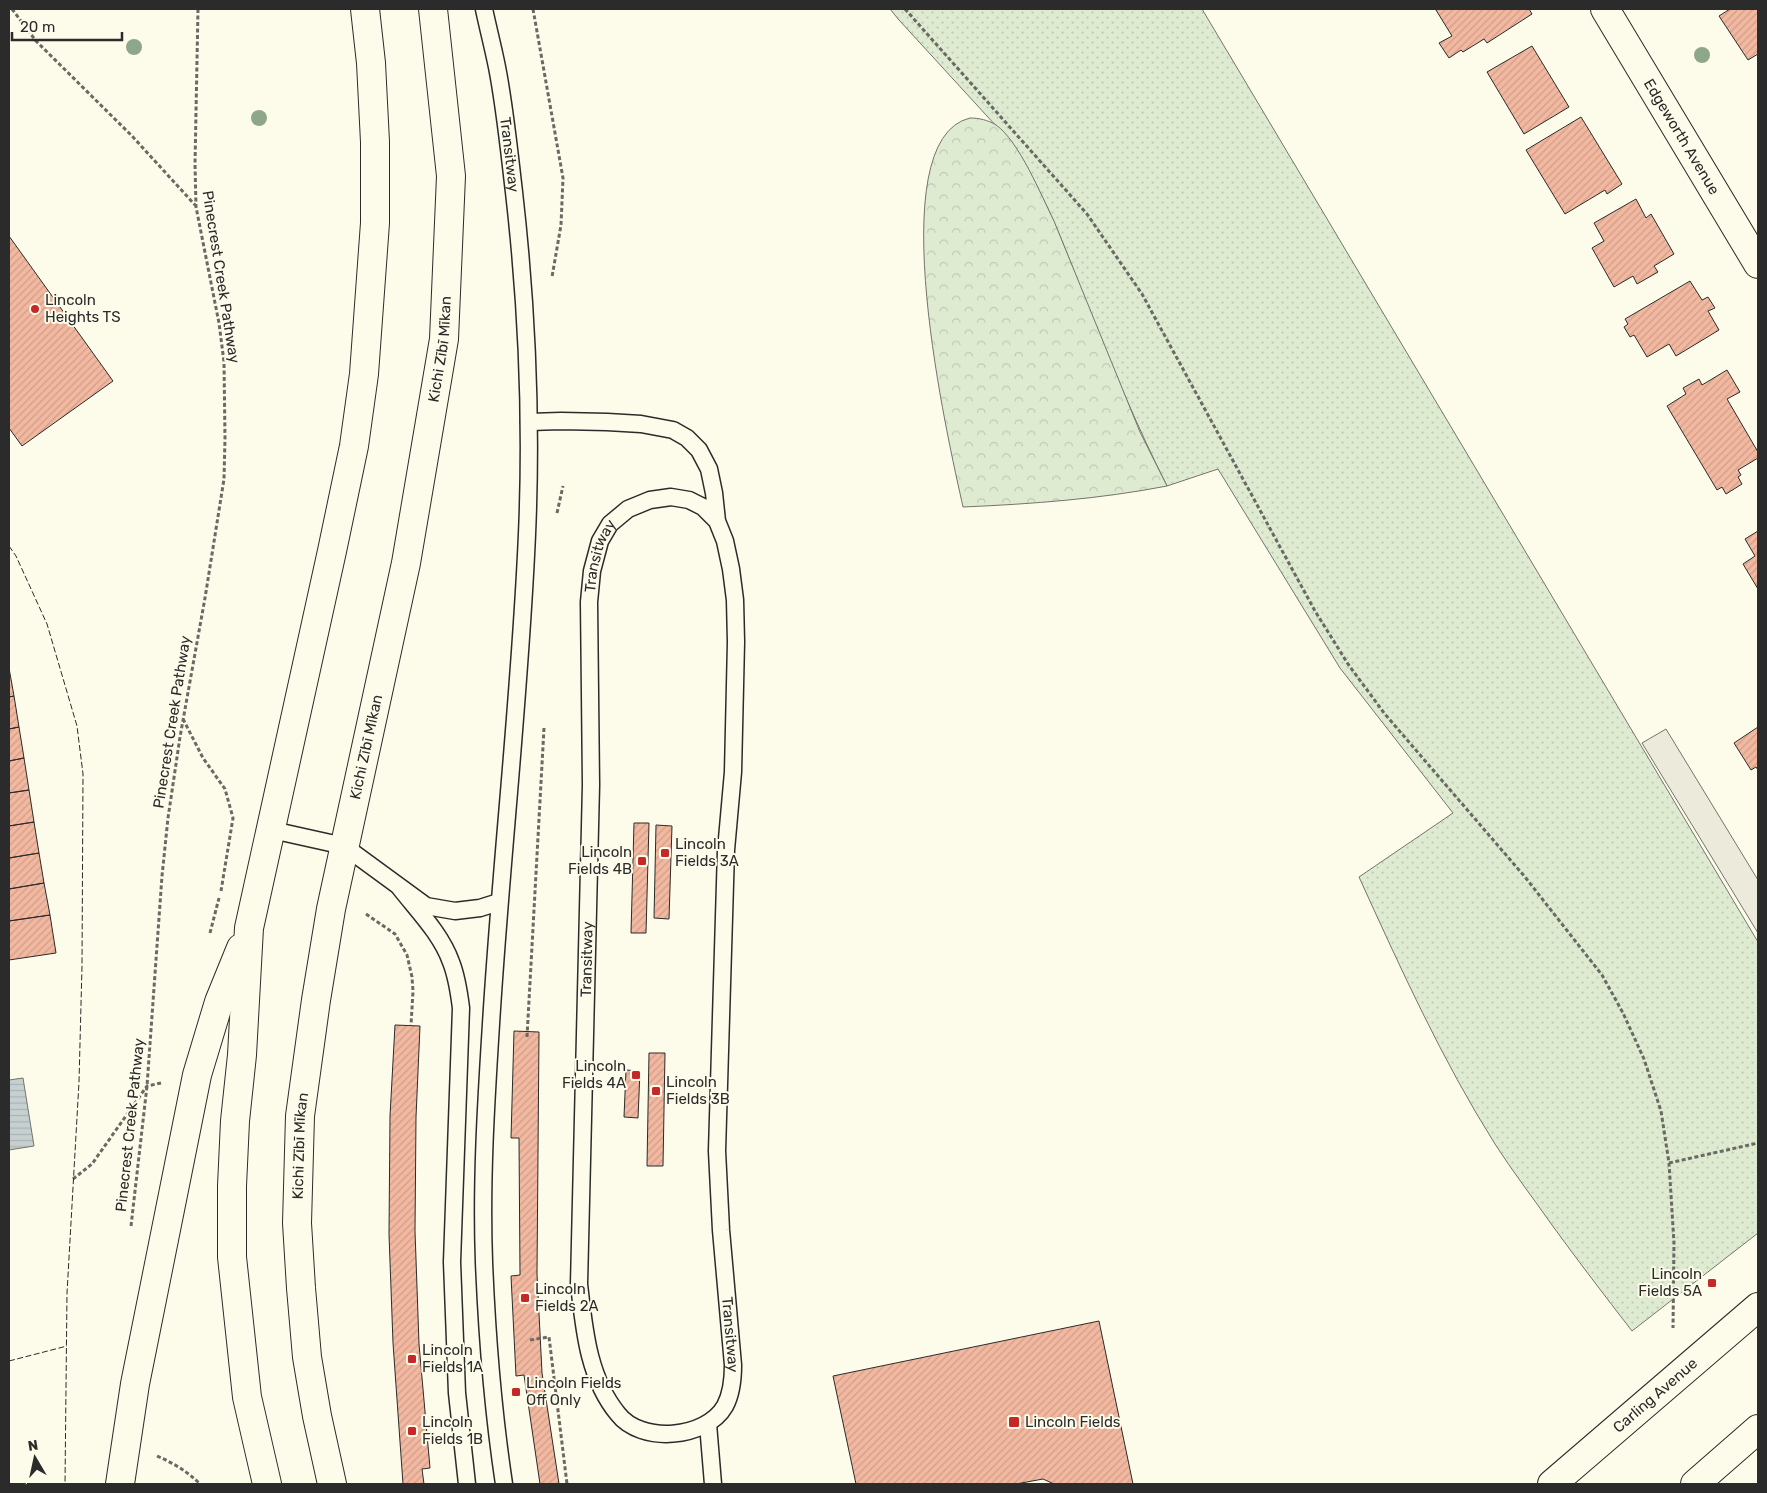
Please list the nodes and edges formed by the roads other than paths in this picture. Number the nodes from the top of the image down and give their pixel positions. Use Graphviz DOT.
graph roads {
  1 [pos="365,9"];
  2 [pos="433,9"];
  3 [pos="484,9"];
  4 [pos="1605,9"];
  5 [pos="1758,264"];
  6 [pos="529,422"];
  7 [pos="717,521"];
  8 [pos="272,830"];
  9 [pos="344,846"];
  10 [pos="400,888"];
  11 [pos="499,902"];
  12 [pos="249,928"];
  13 [pos="1758,1307"];
  14 [pos="708,1424"];
  15 [pos="1758,1429"];
  16 [pos="120,1484"];
  17 [pos="267,1484"];
  18 [pos="332,1484"];
  19 [pos="467,1484"];
  20 [pos="504,1484"];
  21 [pos="713,1484"];
  22 [pos="1552,1484"];
  23 [pos="1695,1484"];
  1 -- 8 [label="main road"];
  2 -- 9 [label="main road, Kichi Zībī Mīkan"];
  3 -- 6 [label="lane, Transitway"];
  4 -- 5 [label="main road, Edgeworth Avenue"];
  6 -- 7 [label="lane, Transitway"];
  6 -- 11 [label="lane, Transitway"];
  7 -- 14 [label="lane, Transitway"];
  7 -- 14 [label="lane, Transitway"];
  8 -- 9 [label="lane"];
  8 -- 12 [label="main road"];
  9 -- 10 [label="lane"];
  9 -- 18 [label="main road, Kichi Zībī Mīkan"];
  10 -- 11 [label="lane"];
  10 -- 19 [label="lane"];
  11 -- 20 [label="lane, Transitway"];
  12 -- 16 [label="main road"];
  12 -- 17 [label="main road"];
  13 -- 22 [label="main road, Carling Avenue"];
  14 -- 21 [label="lane"];
  15 -- 23 [label="main road"];
}
